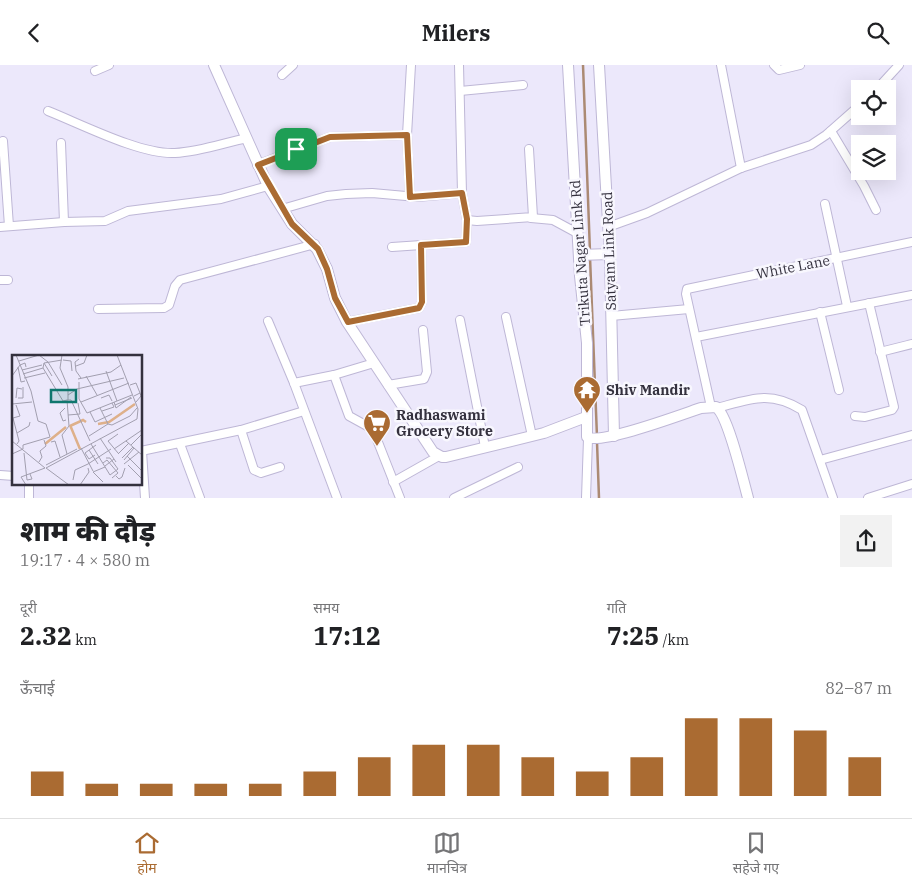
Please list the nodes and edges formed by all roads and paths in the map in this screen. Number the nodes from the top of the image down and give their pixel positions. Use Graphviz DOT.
graph roads {
  1 [pos="108,65"];
  2 [pos="214,65"];
  3 [pos="293,65"];
  4 [pos="411,65"];
  5 [pos="459,65"];
  6 [pos="568,65"];
  7 [pos="600,65"];
  8 [pos="721,65"];
  9 [pos="774,65"];
  10 [pos="800,65"];
  11 [pos="899,65"];
  12 [pos="94,71"];
  13 [pos="282,75"];
  14 [pos="885,80"];
  15 [pos="523,85"];
  16 [pos="460,91"];
  17 [pos="48,111"];
  18 [pos="851,113"];
  19 [pos="831,131"];
  20 [pos="407,135"];
  21 [pos="247,138"];
  22 [pos="3,141"];
  23 [pos="61,143"];
  24 [pos="529,149"];
  25 [pos="258,165"];
  26 [pos="741,168"];
  27 [pos="268,186"];
  28 [pos="462,193"];
  29 [pos="410,197"];
  30 [pos="825,203"];
  31 [pos="282,209"];
  32 [pos="876,210"];
  33 [pos="531,218"];
  34 [pos="467,219"];
  35 [pos="64,222"];
  36 [pos="9,226"];
  37 [pos="0,227"];
  38 [pos="608,227"];
  39 [pos="578,233"];
  40 [pos="912,242"];
  41 [pos="315,245"];
  42 [pos="421,245"];
  43 [pos="392,247"];
  44 [pos="606,254"];
  45 [pos="583,255"];
  46 [pos="836,258"];
  47 [pos="912,295"];
  48 [pos="869,303"];
  49 [pos="847,306"];
  50 [pos="98,309"];
  51 [pos="690,309"];
  52 [pos="820,311"];
  53 [pos="611,316"];
  54 [pos="506,317"];
  55 [pos="268,321"];
  56 [pos="460,321"];
  57 [pos="348,322"];
  58 [pos="423,330"];
  59 [pos="696,337"];
  60 [pos="912,344"];
  61 [pos="880,353"];
  62 [pos="374,363"];
  63 [pos="334,375"];
  64 [pos="294,383"];
  65 [pos="388,385"];
  66 [pos="839,390"];
  67 [pos="714,407"];
  68 [pos="304,411"];
  69 [pos="855,416"];
  70 [pos="586,417"];
  71 [pos="241,430"];
  72 [pos="912,435"];
  73 [pos="532,436"];
  74 [pos="611,437"];
  75 [pos="590,439"];
  76 [pos="180,444"];
  77 [pos="485,447"];
  78 [pos="142,451"];
  79 [pos="439,456"];
  80 [pos="820,460"];
  81 [pos="280,467"];
  82 [pos="518,467"];
  83 [pos="393,482"];
  84 [pos="912,484"];
  85 [pos="29,485"];
  86 [pos="465,496"];
  87 [pos="29,498"];
  88 [pos="145,498"];
  89 [pos="200,498"];
  90 [pos="337,498"];
  91 [pos="400,498"];
  92 [pos="454,498"];
  93 [pos="586,498"];
  94 [pos="748,498"];
  95 [pos="833,498"];
  96 [pos="868,498"];
  1 -- 12 [label="street"];
  2 -- 21 [label="main road"];
  3 -- 13 [label="street"];
  4 -- 20 [label="street"];
  5 -- 16 [label="street"];
  6 -- 39 [label="main road, Trikuta Nagar Link Rd"];
  7 -- 38 [label="main road, Satyam Link Road"];
  8 -- 26 [label="street"];
  9 -- 10 [label="street"];
  11 -- 14 [label="street"];
  15 -- 16 [label="street"];
  16 -- 28 [label="street"];
  17 -- 21 [label="street"];
  18 -- 19 [label="street"];
  19 -- 26 [label="street"];
  19 -- 32 [label="street"];
  20 -- 25 [label="street"];
  20 -- 29 [label="street"];
  21 -- 25 [label="main road"];
  22 -- 36 [label="street"];
  23 -- 35 [label="street"];
  24 -- 33 [label="street"];
  25 -- 27 [label="main road"];
  26 -- 38 [label="street"];
  27 -- 31 [label="main road"];
  27 -- 35 [label="street"];
  28 -- 29 [label="street"];
  28 -- 34 [label="street"];
  29 -- 31 [label="street"];
  30 -- 46 [label="street"];
  31 -- 41 [label="main road"];
  33 -- 34 [label="street"];
  33 -- 39 [label="street"];
  34 -- 42 [label="street"];
  35 -- 36 [label="street"];
  36 -- 37 [label="street"];
  38 -- 44 [label="main road, Satyam Link Road"];
  39 -- 45 [label="main road, Trikuta Nagar Link Rd"];
  40 -- 46 [label="street"];
  41 -- 50 [label="street"];
  41 -- 57 [label="main road"];
  42 -- 43 [label="street"];
  42 -- 57 [label="street"];
  44 -- 45 [label="main road"];
  44 -- 53 [label="main road, Satyam Link Road"];
  45 -- 70 [label="main road, Trikuta Nagar Link Rd"];
  46 -- 49 [label="street, White Lane"];
  46 -- 51 [label="street, White Lane"];
  47 -- 48 [label="street"];
  48 -- 49 [label="street"];
  48 -- 61 [label="street"];
  49 -- 52 [label="street"];
  51 -- 53 [label="street"];
  51 -- 59 [label="street, White Lane"];
  52 -- 59 [label="street"];
  52 -- 66 [label="street"];
  53 -- 74 [label="main road, Satyam Link Road"];
  54 -- 73 [label="street"];
  55 -- 64 [label="street"];
  56 -- 77 [label="street"];
  57 -- 62 [label="main road"];
  58 -- 65 [label="street"];
  59 -- 67 [label="street, White Lane"];
  60 -- 61 [label="street"];
  61 -- 69 [label="street"];
  62 -- 63 [label="street"];
  62 -- 65 [label="main road"];
  63 -- 64 [label="street"];
  63 -- 83 [label="street"];
  64 -- 68 [label="street"];
  65 -- 79 [label="main road"];
  67 -- 74 [label="main road"];
  67 -- 80 [label="street"];
  67 -- 94 [label="main road"];
  68 -- 71 [label="street"];
  68 -- 90 [label="street"];
  70 -- 73 [label="main road"];
  70 -- 75 [label="main road, Trikuta Nagar Link Rd"];
  71 -- 76 [label="street"];
  71 -- 81 [label="street"];
  72 -- 80 [label="street"];
  73 -- 77 [label="main road"];
  74 -- 75 [label="main road"];
  75 -- 93 [label="street"];
  76 -- 78 [label="street"];
  76 -- 89 [label="street"];
  77 -- 79 [label="main road"];
  78 -- 88 [label="street"];
  79 -- 83 [label="street"];
  80 -- 95 [label="street"];
  82 -- 86 [label="street"];
  83 -- 91 [label="street"];
  84 -- 96 [label="street"];
  85 -- 87 [label="street"];
  86 -- 92 [label="street"];
}
